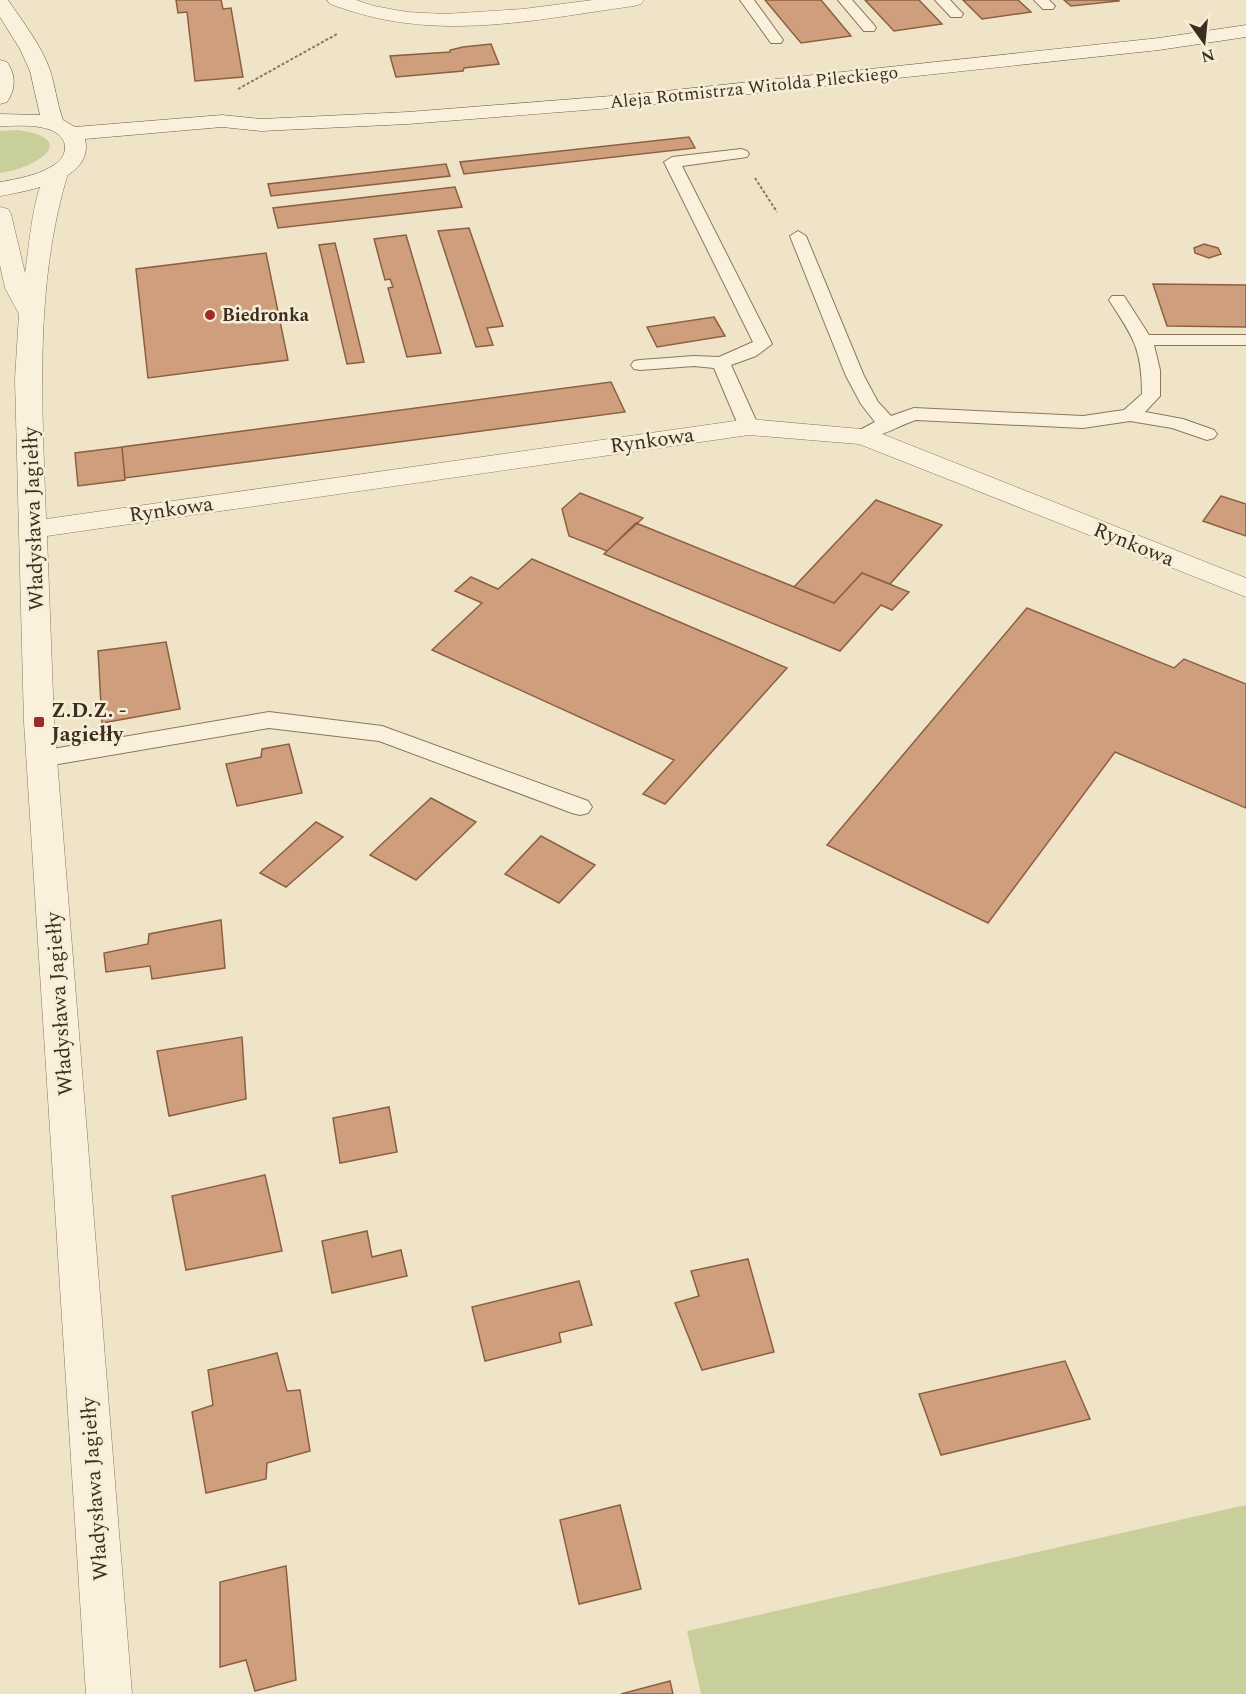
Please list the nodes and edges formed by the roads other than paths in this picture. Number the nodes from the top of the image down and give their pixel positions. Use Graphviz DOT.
graph roads {
  1 [pos="337,0"];
  2 [pos="634,0"];
  3 [pos="747,0"];
  4 [pos="845,0"];
  5 [pos="942,0"];
  6 [pos="0,2"];
  7 [pos="956,14"];
  8 [pos="869,28"];
  9 [pos="1246,31"];
  10 [pos="776,40"];
  11 [pos="0,66"];
  12 [pos="0,98"];
  13 [pos="0,120"];
  14 [pos="53,123"];
  15 [pos="261,125"];
  16 [pos="73,134"];
  17 [pos="741,154"];
  18 [pos="75,157"];
  19 [pos="57,173"];
  20 [pos="0,189"];
  21 [pos="0,214"];
  22 [pos="798,236"];
  23 [pos="9,286"];
  24 [pos="1118,300"];
  25 [pos="31,314"];
  26 [pos="1144,340"];
  27 [pos="1246,340"];
  28 [pos="721,363"];
  29 [pos="640,365"];
  30 [pos="1130,415"];
  31 [pos="887,423"];
  32 [pos="749,427"];
  33 [pos="1207,434"];
  34 [pos="863,436"];
  35 [pos="34,529"];
  36 [pos="1246,588"];
  37 [pos="41,759"];
  38 [pos="580,807"];
  39 [pos="109,1694"];
  1 -- 2 [label="street"];
  3 -- 10 [label="lane"];
  4 -- 8 [label="lane"];
  5 -- 7 [label="lane"];
  6 -- 14 [label="street"];
  9 -- 15 [label="street, Aleja Rotmistrza Witolda Pileckiego"];
  11 -- 12 [label="street"];
  13 -- 14 [label="street"];
  14 -- 16 [label="street"];
  15 -- 16 [label="street, Aleja Rotmistrza Witolda Pileckiego"];
  15 -- 18 [label="street, Aleja Rotmistrza Witolda Pileckiego"];
  16 -- 18 [label="street"];
  17 -- 28 [label="lane"];
  18 -- 19 [label="street"];
  19 -- 20 [label="street"];
  19 -- 25 [label="street, Władysława Jagiełły"];
  21 -- 23 [label="street"];
  22 -- 31 [label="lane"];
  23 -- 25 [label="street"];
  24 -- 26 [label="lane"];
  25 -- 35 [label="street, Władysława Jagiełły"];
  26 -- 27 [label="lane"];
  26 -- 30 [label="lane"];
  28 -- 29 [label="lane"];
  28 -- 32 [label="lane"];
  30 -- 31 [label="lane"];
  30 -- 33 [label="lane"];
  31 -- 34 [label="lane"];
  32 -- 34 [label="street, Rynkowa"];
  32 -- 35 [label="street, Rynkowa"];
  34 -- 36 [label="street, Rynkowa"];
  35 -- 37 [label="street, Władysława Jagiełły"];
  37 -- 38 [label="lane"];
  37 -- 39 [label="street, Władysława Jagiełły"];
}
